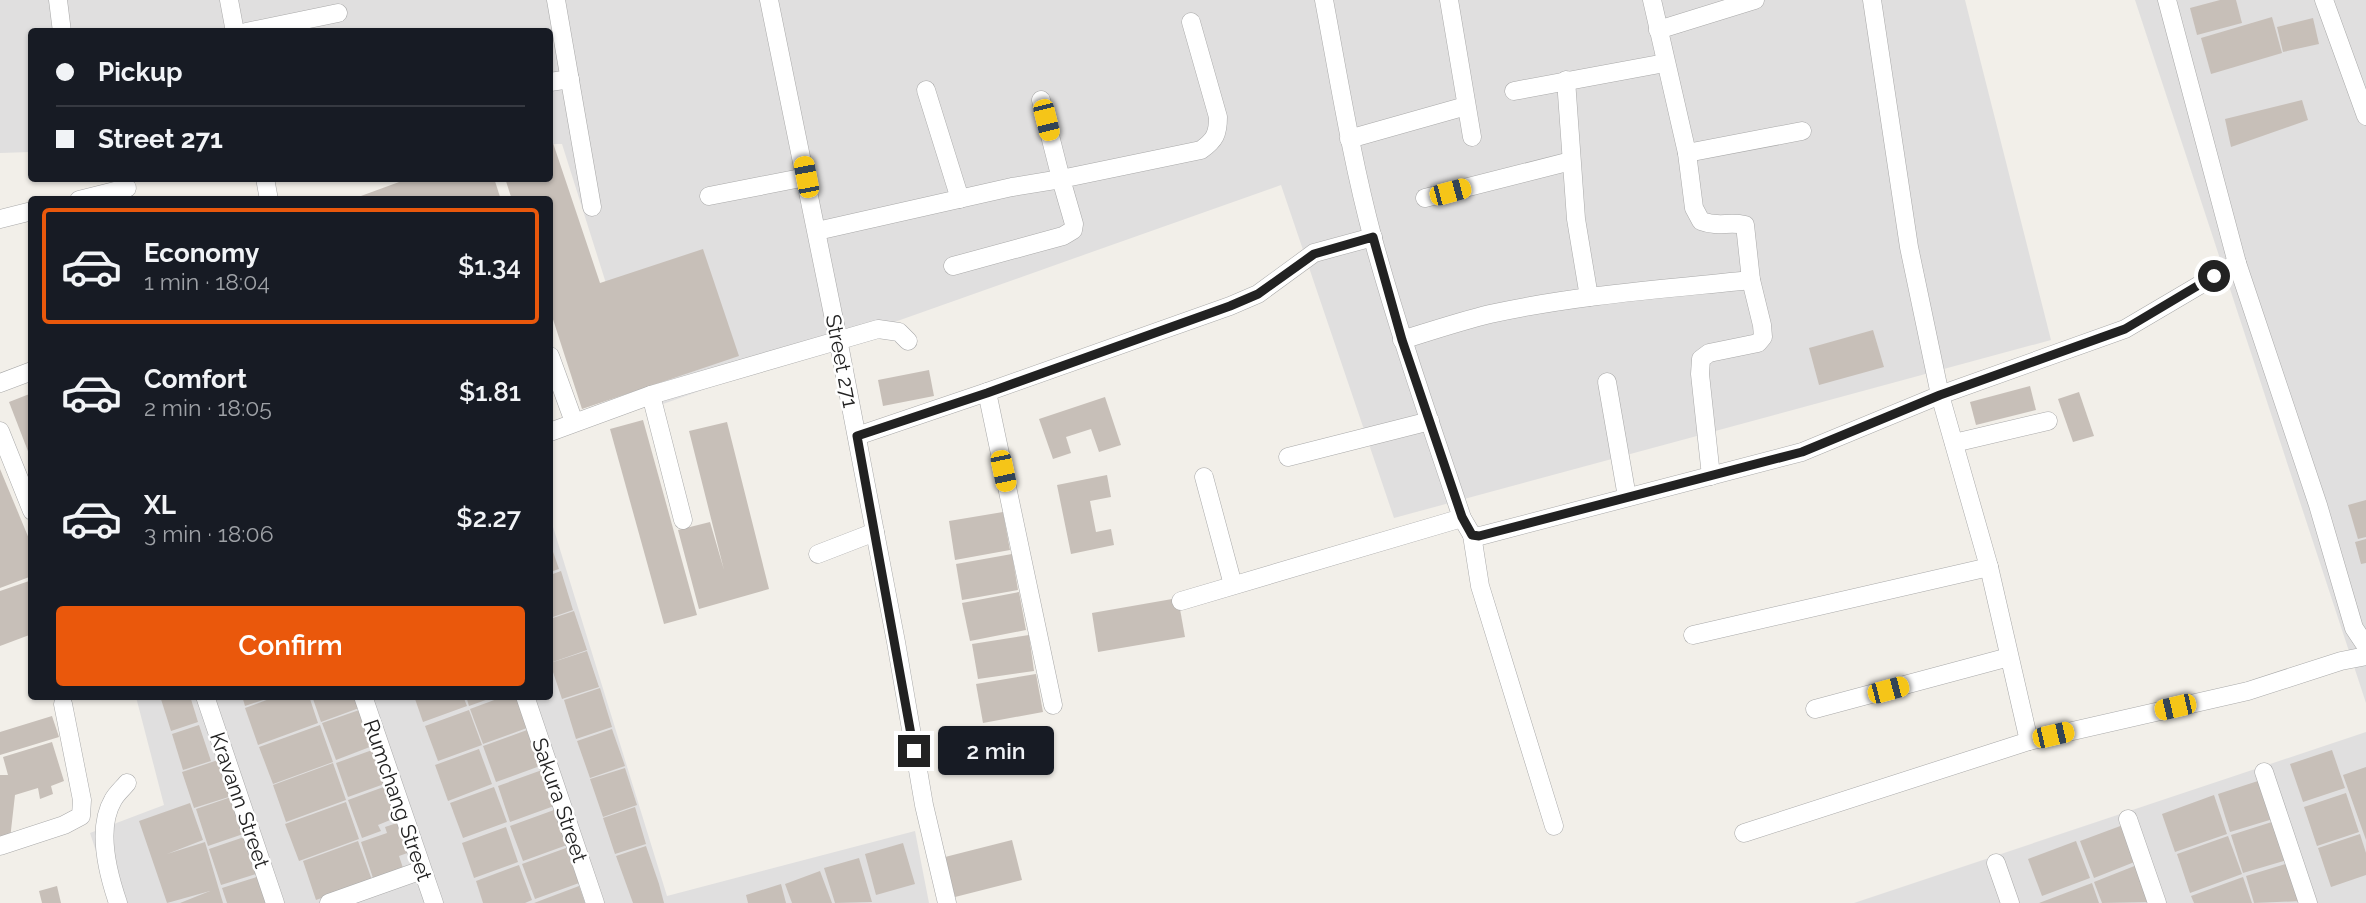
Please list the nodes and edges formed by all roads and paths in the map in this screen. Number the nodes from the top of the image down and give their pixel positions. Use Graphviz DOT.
graph roads {
  1 [pos="58,0"];
  2 [pos="229,0"];
  3 [pos="559,0"];
  4 [pos="769,0"];
  5 [pos="1324,0"];
  6 [pos="1449,0"];
  7 [pos="1652,0"];
  8 [pos="1755,0"];
  9 [pos="1872,0"];
  10 [pos="2167,0"];
  11 [pos="2324,0"];
  12 [pos="338,13"];
  13 [pos="1191,22"];
  14 [pos="62,28"];
  15 [pos="234,28"];
  16 [pos="265,28"];
  17 [pos="1658,30"];
  18 [pos="1665,63"];
  19 [pos="2358,74"];
  20 [pos="570,79"];
  21 [pos="1566,80"];
  22 [pos="553,82"];
  23 [pos="926,90"];
  24 [pos="1514,92"];
  25 [pos="1041,100"];
  26 [pos="1466,106"];
  27 [pos="2366,116"];
  28 [pos="1802,131"];
  29 [pos="1472,137"];
  30 [pos="1349,139"];
  31 [pos="1687,153"];
  32 [pos="1572,161"];
  33 [pos="806,177"];
  34 [pos="1061,179"];
  35 [pos="127,189"];
  36 [pos="96,196"];
  37 [pos="709,196"];
  38 [pos="1425,198"];
  39 [pos="960,199"];
  40 [pos="592,207"];
  41 [pos="28,212"];
  42 [pos="0,219"];
  43 [pos="817,231"];
  44 [pos="1373,237"];
  45 [pos="2237,263"];
  46 [pos="954,266"];
  47 [pos="1751,280"];
  48 [pos="1588,297"];
  49 [pos="838,339"];
  50 [pos="1402,340"];
  51 [pos="908,341"];
  52 [pos="553,364"];
  53 [pos="28,372"];
  54 [pos="1607,382"];
  55 [pos="0,383"];
  56 [pos="659,393"];
  57 [pos="987,393"];
  58 [pos="1940,395"];
  59 [pos="1430,421"];
  60 [pos="2048,421"];
  61 [pos="574,422"];
  62 [pos="0,431"];
  63 [pos="553,431"];
  64 [pos="857,436"];
  65 [pos="1954,443"];
  66 [pos="1288,457"];
  67 [pos="1711,476"];
  68 [pos="1203,477"];
  69 [pos="1627,498"];
  70 [pos="28,500"];
  71 [pos="1462,517"];
  72 [pos="683,520"];
  73 [pos="875,532"];
  74 [pos="1472,535"];
  75 [pos="818,554"];
  76 [pos="1989,568"];
  77 [pos="1233,586"];
  78 [pos="1181,601"];
  79 [pos="1693,635"];
  80 [pos="2366,646"];
  81 [pos="2366,656"];
  82 [pos="2009,657"];
  83 [pos="206,700"];
  84 [pos="364,700"];
  85 [pos="526,700"];
  86 [pos="63,704"];
  87 [pos="1053,705"];
  88 [pos="1815,709"];
  89 [pos="2029,741"];
  90 [pos="2264,772"];
  91 [pos="127,783"];
  92 [pos="2128,819"];
  93 [pos="1554,826"];
  94 [pos="1744,833"];
  95 [pos="0,846"];
  96 [pos="1996,863"];
  97 [pos="422,870"];
  98 [pos="118,903"];
  99 [pos="275,903"];
  100 [pos="329,903"];
  101 [pos="434,903"];
  102 [pos="595,903"];
  103 [pos="947,903"];
  104 [pos="2010,903"];
  105 [pos="2157,903"];
  106 [pos="2308,903"];
  1 -- 14 [label="street"];
  2 -- 15 [label="street"];
  3 -- 20 [label="street"];
  4 -- 33 [label="street, Street 271"];
  5 -- 30 [label="street"];
  6 -- 26 [label="street"];
  7 -- 17 [label="street"];
  8 -- 17 [label="street"];
  9 -- 58 [label="street"];
  10 -- 45 [label="street"];
  11 -- 19 [label="street"];
  12 -- 16 [label="street"];
  13 -- 34 [label="street"];
  17 -- 18 [label="street"];
  18 -- 21 [label="street"];
  18 -- 31 [label="street"];
  19 -- 27 [label="street"];
  20 -- 22 [label="street"];
  20 -- 40 [label="street"];
  21 -- 24 [label="street"];
  21 -- 32 [label="street"];
  23 -- 39 [label="street"];
  25 -- 34 [label="street"];
  26 -- 29 [label="street"];
  26 -- 30 [label="street"];
  28 -- 31 [label="street"];
  30 -- 44 [label="street"];
  31 -- 47 [label="street"];
  32 -- 38 [label="street"];
  32 -- 48 [label="street"];
  33 -- 37 [label="street"];
  33 -- 43 [label="street, Street 271"];
  34 -- 39 [label="street"];
  34 -- 46 [label="street"];
  35 -- 36 [label="street"];
  39 -- 43 [label="street"];
  41 -- 42 [label="street"];
  43 -- 49 [label="street, Street 271"];
  44 -- 50 [label="street"];
  44 -- 57 [label="street"];
  45 -- 58 [label="street"];
  45 -- 80 [label="street"];
  47 -- 48 [label="street"];
  47 -- 67 [label="street"];
  48 -- 50 [label="street"];
  49 -- 51 [label="street"];
  49 -- 56 [label="street"];
  49 -- 64 [label="street, Street 271"];
  50 -- 59 [label="street"];
  52 -- 61 [label="street"];
  53 -- 55 [label="street"];
  54 -- 69 [label="street"];
  56 -- 61 [label="street"];
  56 -- 72 [label="street"];
  57 -- 64 [label="street"];
  57 -- 87 [label="street"];
  58 -- 65 [label="street"];
  58 -- 67 [label="street"];
  59 -- 66 [label="street"];
  59 -- 71 [label="street"];
  60 -- 65 [label="street"];
  61 -- 63 [label="street"];
  62 -- 70 [label="street"];
  64 -- 73 [label="street, Street 271"];
  65 -- 76 [label="street"];
  67 -- 69 [label="street"];
  68 -- 77 [label="street"];
  69 -- 74 [label="street"];
  71 -- 74 [label="street"];
  71 -- 77 [label="street"];
  73 -- 75 [label="street"];
  73 -- 103 [label="street, Street 271"];
  74 -- 93 [label="street"];
  76 -- 79 [label="street"];
  76 -- 82 [label="street"];
  77 -- 78 [label="street"];
  81 -- 89 [label="street"];
  82 -- 88 [label="street"];
  82 -- 89 [label="street"];
  83 -- 99 [label="street, Kravann Street"];
  84 -- 97 [label="street, Rumchang Street"];
  85 -- 102 [label="street, Sakura Street"];
  86 -- 95 [label="street"];
  89 -- 94 [label="street"];
  90 -- 106 [label="street"];
  91 -- 98 [label="street"];
  92 -- 105 [label="street"];
  96 -- 104 [label="street"];
  97 -- 100 [label="street"];
  97 -- 101 [label="street, Rumchang Street"];
}
